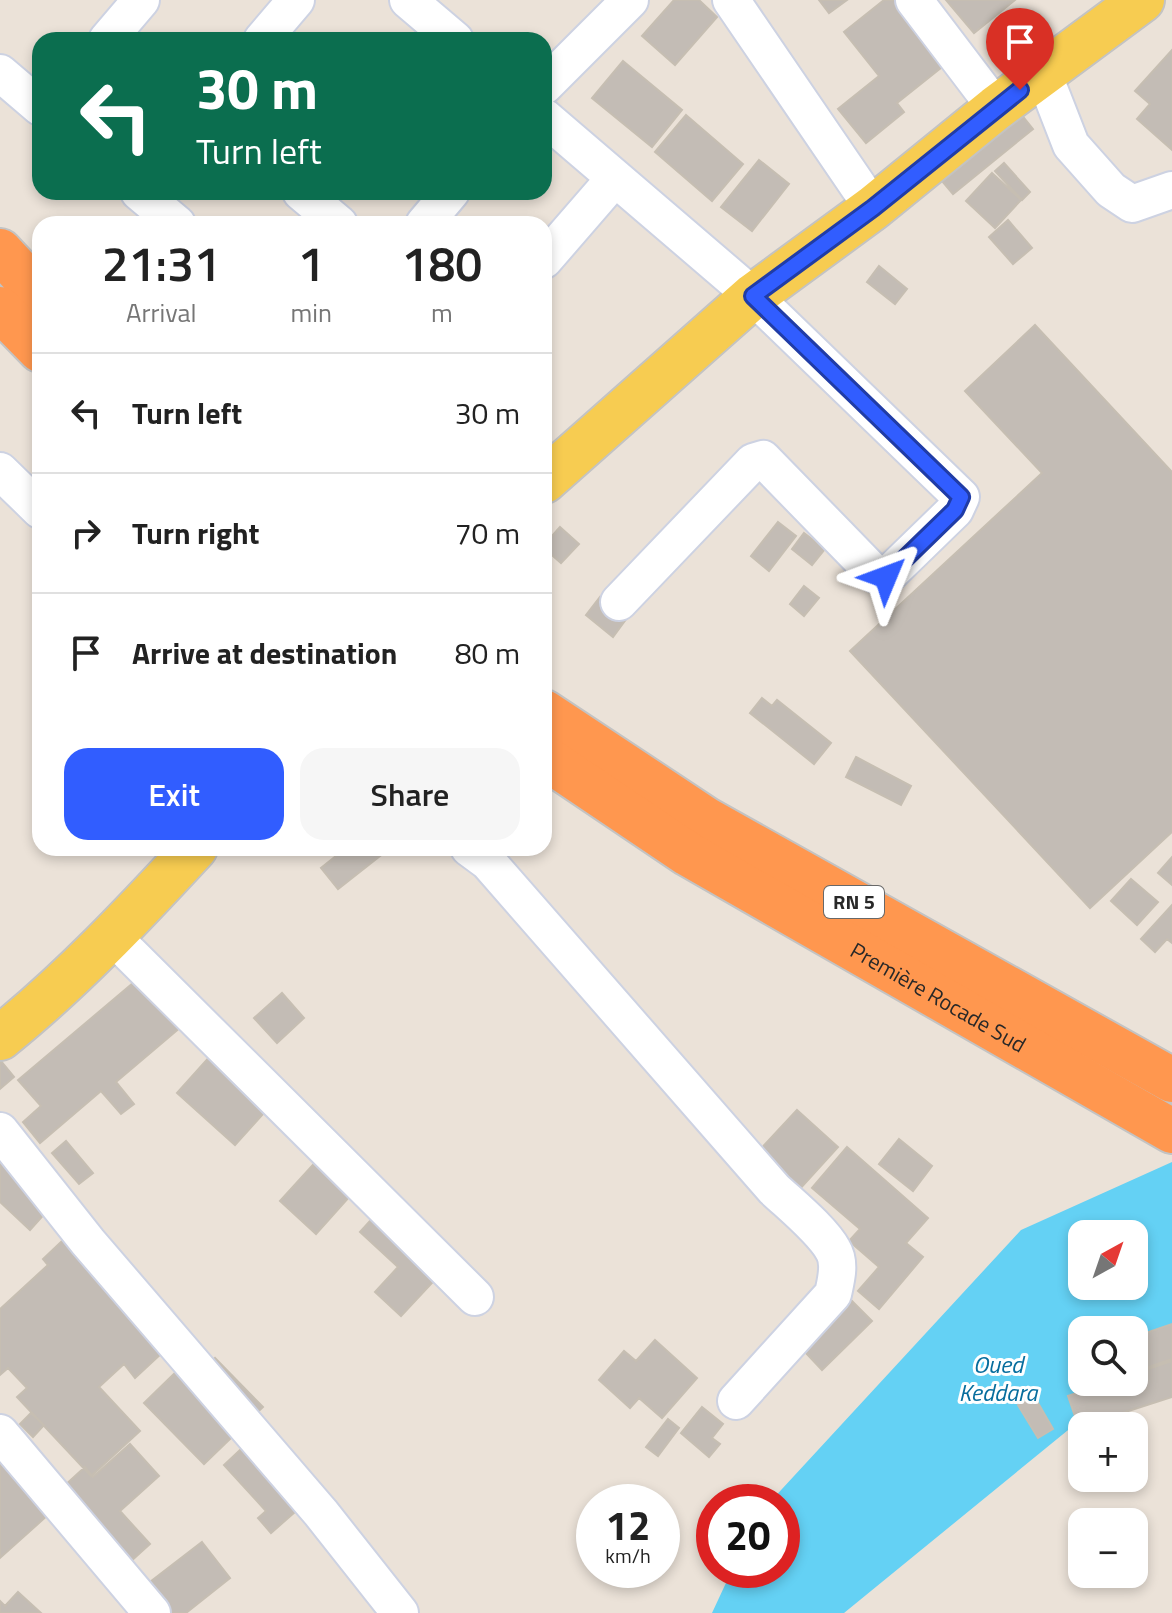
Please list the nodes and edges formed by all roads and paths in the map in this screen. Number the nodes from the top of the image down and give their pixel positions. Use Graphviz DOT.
graph roads {
  1 [pos="141,0"];
  2 [pos="296,0"];
  3 [pos="630,0"];
  4 [pos="731,0"];
  5 [pos="914,0"];
  6 [pos="1142,0"];
  7 [pos="114,32"];
  8 [pos="269,32"];
  9 [pos="0,73"];
  10 [pos="1043,73"];
  11 [pos="552,78"];
  12 [pos="32,100"];
  13 [pos="996,108"];
  14 [pos="552,124"];
  15 [pos="615,178"];
  16 [pos="1172,190"];
  17 [pos="148,200"];
  18 [pos="310,200"];
  19 [pos="444,200"];
  20 [pos="873,208"];
  21 [pos="168,216"];
  22 [pos="330,216"];
  23 [pos="431,216"];
  24 [pos="0,251"];
  25 [pos="552,251"];
  26 [pos="32,285"];
  27 [pos="753,296"];
  28 [pos="0,309"];
  29 [pos="32,342"];
  30 [pos="0,471"];
  31 [pos="552,474"];
  32 [pos="32,502"];
  33 [pos="619,602"];
  34 [pos="552,717"];
  35 [pos="552,762"];
  36 [pos="188,856"];
  37 [pos="480,856"];
  38 [pos="113,937"];
  39 [pos="0,1038"];
  40 [pos="1172,1080"];
  41 [pos="1170,1129"];
  42 [pos="0,1131"];
  43 [pos="475,1297"];
  44 [pos="736,1401"];
  45 [pos="0,1433"];
  46 [pos="152,1613"];
  47 [pos="400,1613"];
  1 -- 7 [label="street"];
  2 -- 8 [label="street"];
  3 -- 11 [label="street"];
  4 -- 20 [label="street"];
  5 -- 13 [label="street"];
  6 -- 10 [label="main road"];
  9 -- 12 [label="street"];
  10 -- 13 [label="main road"];
  10 -- 16 [label="street"];
  13 -- 20 [label="main road"];
  14 -- 15 [label="street"];
  15 -- 25 [label="street"];
  15 -- 27 [label="street"];
  17 -- 21 [label="street"];
  18 -- 22 [label="street"];
  19 -- 23 [label="street"];
  20 -- 27 [label="main road"];
  24 -- 26 [label="highway"];
  27 -- 31 [label="main road"];
  27 -- 33 [label="street"];
  28 -- 29 [label="highway"];
  30 -- 32 [label="street"];
  34 -- 40 [label="highway, Première Rocade Sud / RN 5"];
  35 -- 41 [label="highway, Première Rocade Sud / RN 5"];
  36 -- 38 [label="main road"];
  37 -- 44 [label="street"];
  38 -- 39 [label="main road"];
  38 -- 43 [label="street"];
  42 -- 47 [label="street"];
  45 -- 46 [label="street"];
}
